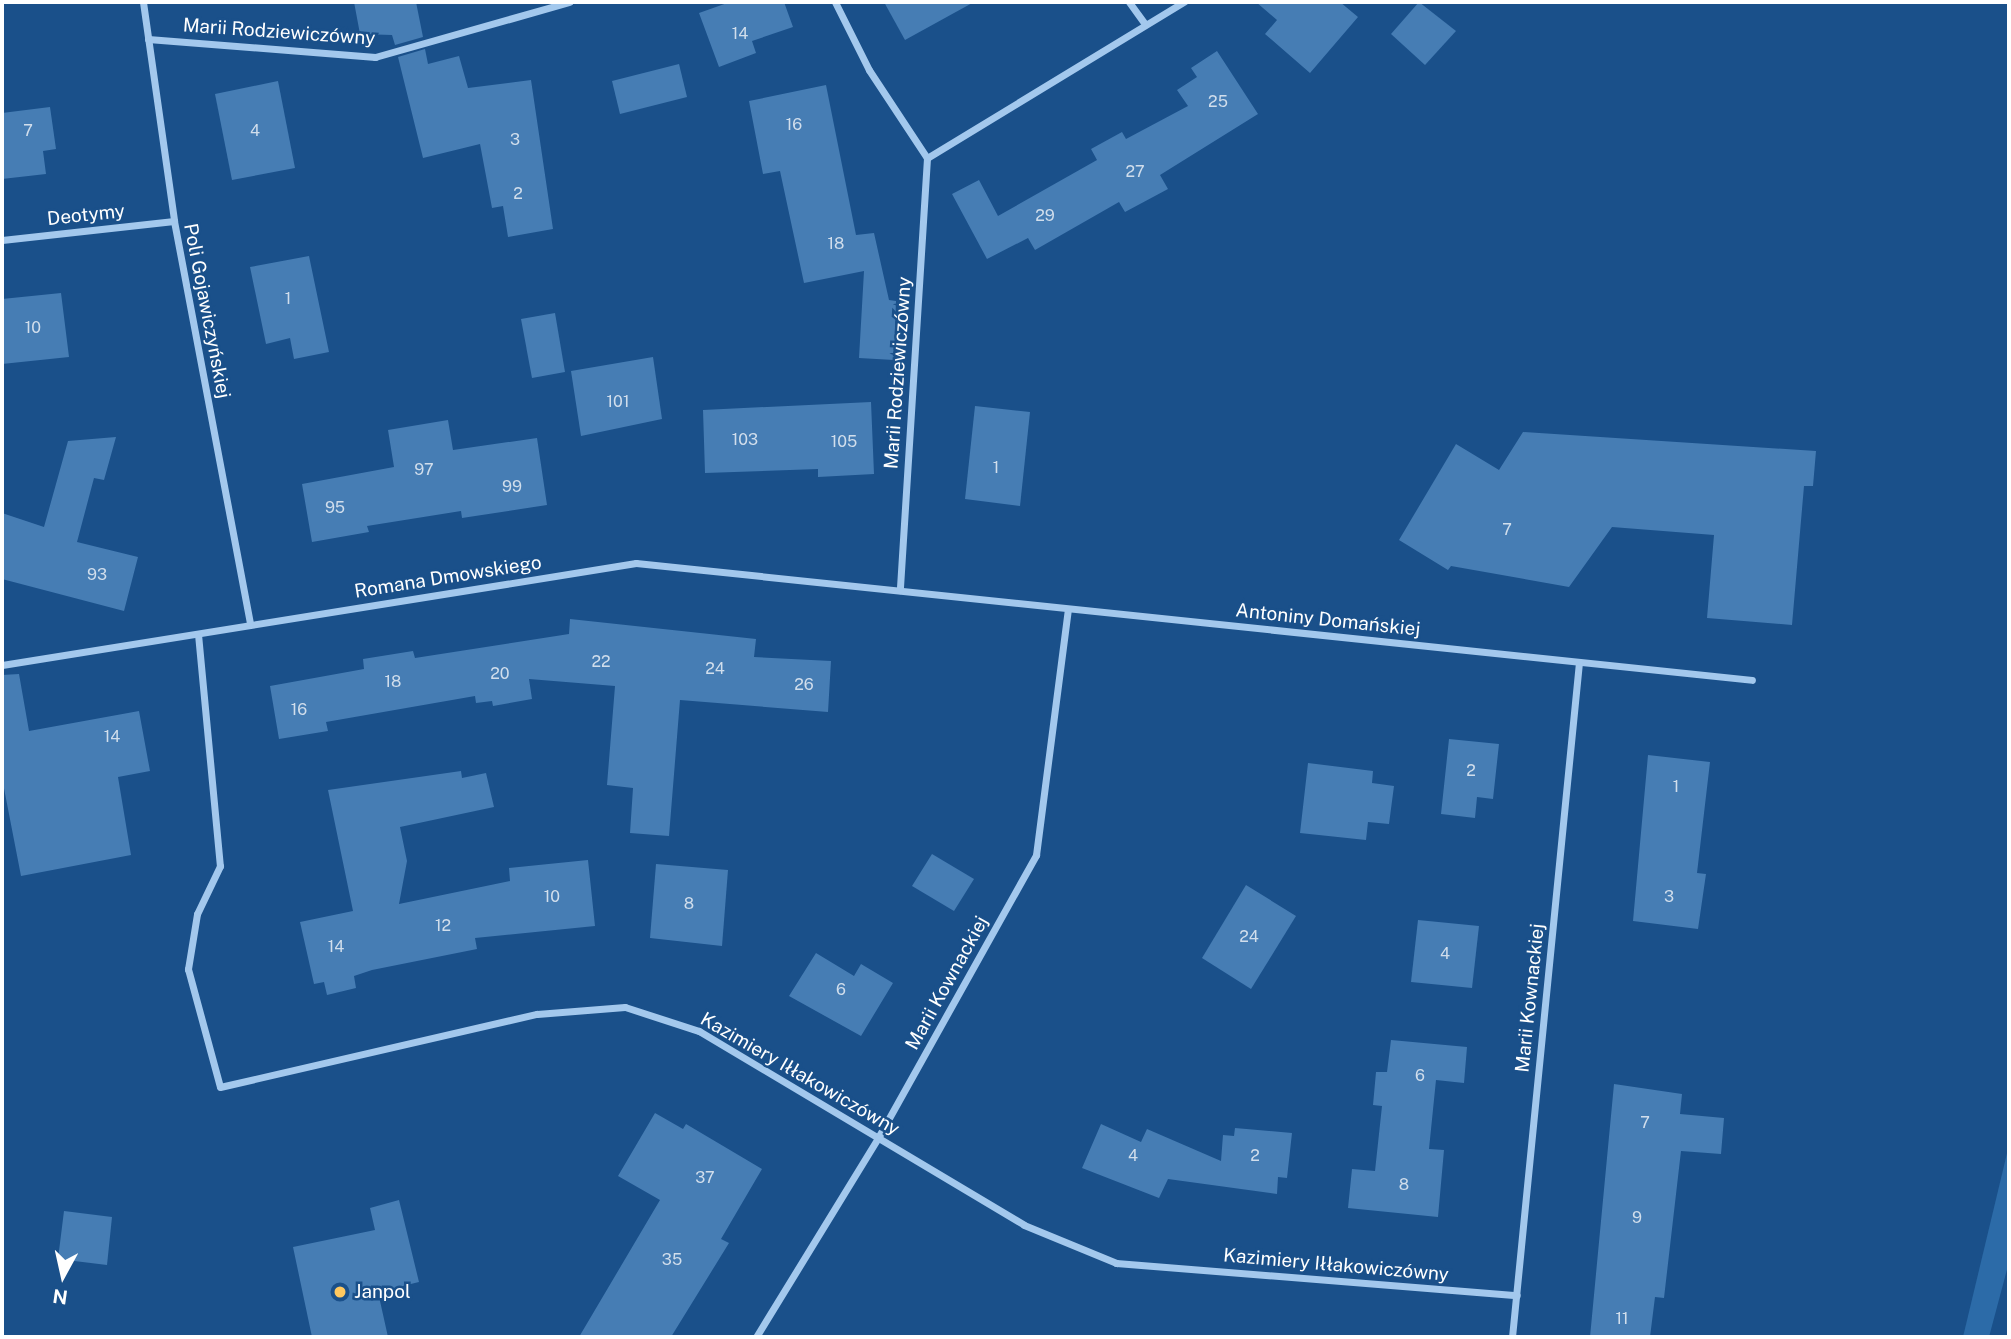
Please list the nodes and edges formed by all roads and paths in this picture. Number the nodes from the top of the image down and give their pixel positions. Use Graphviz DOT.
graph roads {
  1 [pos="143,2"];
  2 [pos="569,2"];
  3 [pos="835,2"];
  4 [pos="1129,2"];
  5 [pos="1184,2"];
  6 [pos="1145,24"];
  7 [pos="148,40"];
  8 [pos="927,158"];
  9 [pos="174,221"];
  10 [pos="2,240"];
  11 [pos="900,590"];
  12 [pos="1068,609"];
  13 [pos="250,624"];
  14 [pos="198,634"];
  15 [pos="1578,662"];
  16 [pos="2,665"];
  17 [pos="1752,680"];
  18 [pos="879,1136"];
  19 [pos="1517,1295"];
  20 [pos="756,1337"];
  21 [pos="1512,1337"];
  1 -- 7 [label="street, Poli Gojawiczyńskiej"];
  2 -- 7 [label="street, Marii Rodziewiczówny"];
  3 -- 8 [label="street"];
  4 -- 6 [label="street"];
  5 -- 6 [label="street"];
  6 -- 8 [label="street"];
  7 -- 9 [label="street, Poli Gojawiczyńskiej"];
  8 -- 11 [label="street, Marii Rodziewiczówny"];
  9 -- 10 [label="street, Deotymy"];
  9 -- 13 [label="street, Poli Gojawiczyńskiej"];
  11 -- 12 [label="street, Antoniny Domańskiej"];
  11 -- 13 [label="street, Romana Dmowskiego"];
  12 -- 15 [label="street, Antoniny Domańskiej"];
  12 -- 18 [label="street, Marii Kownackiej"];
  13 -- 14 [label="street, Romana Dmowskiego"];
  14 -- 16 [label="street, Romana Dmowskiego"];
  14 -- 18 [label="street, Kazimiery Iłłakowiczówny"];
  15 -- 17 [label="street, Antoniny Domańskiej"];
  15 -- 19 [label="street, Marii Kownackiej"];
  18 -- 19 [label="street, Kazimiery Iłłakowiczówny"];
  18 -- 20 [label="street, Marii Kownackiej"];
  19 -- 21 [label="street, Marii Kownackiej"];
}
